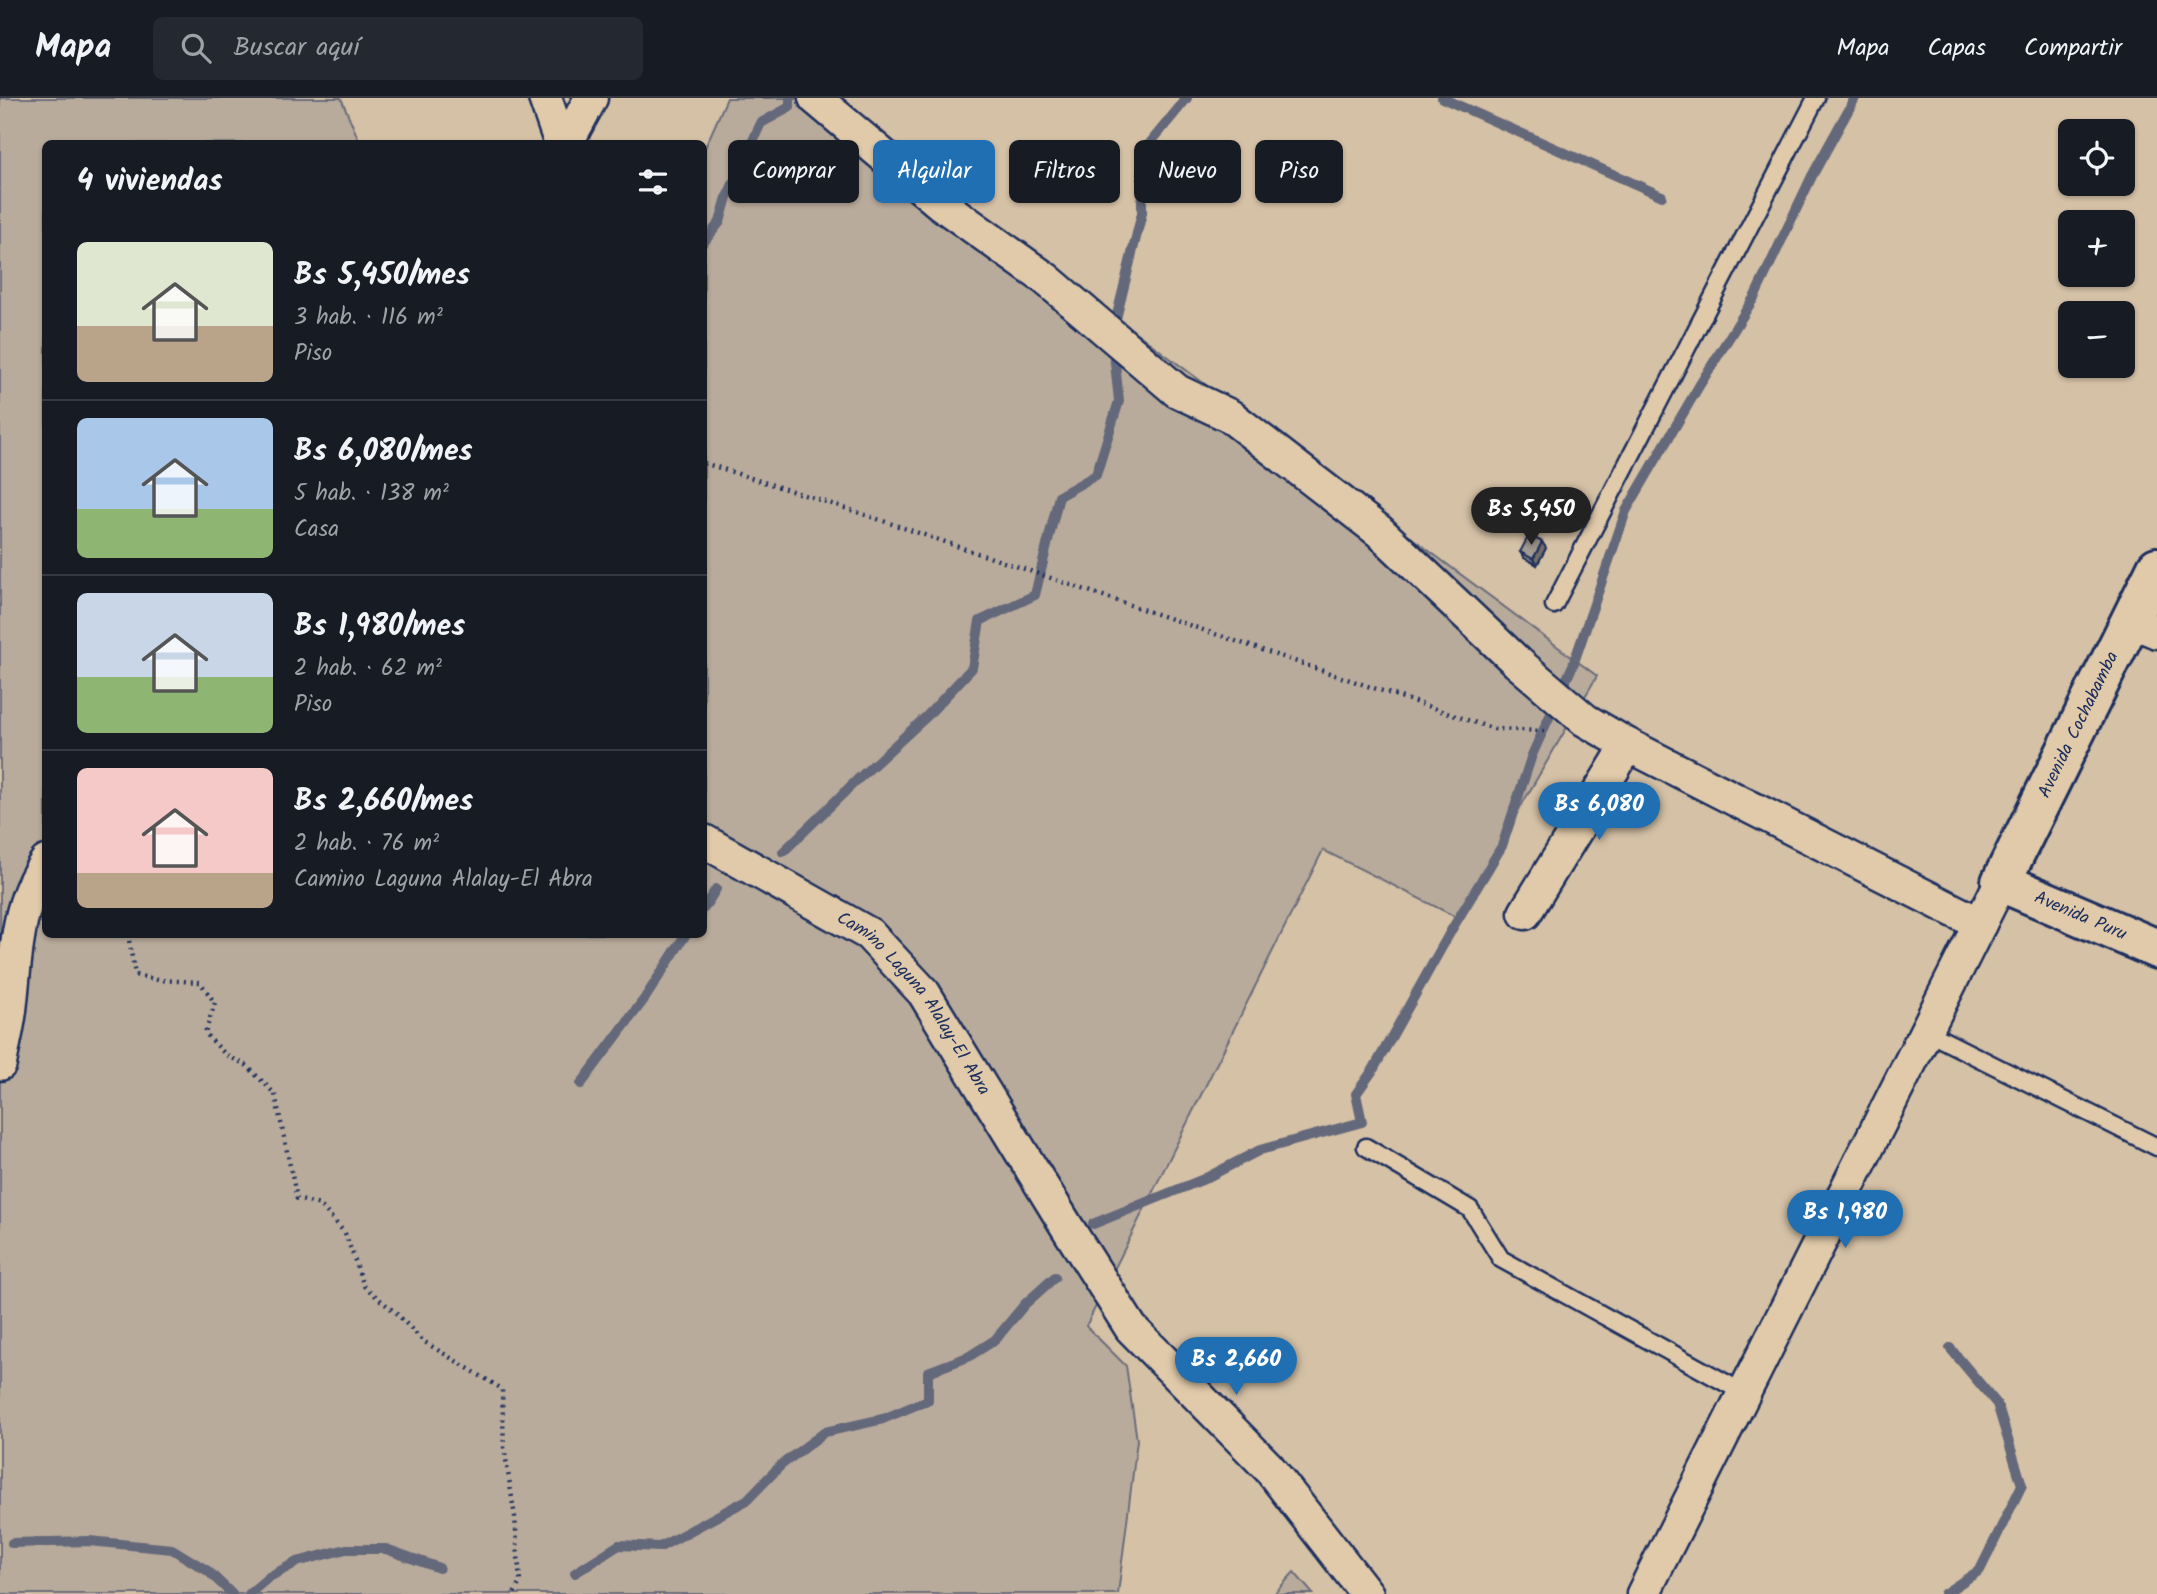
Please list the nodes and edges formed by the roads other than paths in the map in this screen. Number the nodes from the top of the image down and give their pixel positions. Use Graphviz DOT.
graph roads {
  1 [pos="545,98"];
  2 [pos="591,98"];
  3 [pos="815,98"];
  4 [pos="1816,98"];
  5 [pos="562,140"];
  6 [pos="566,140"];
  7 [pos="2157,567"];
  8 [pos="1554,605"];
  9 [pos="2144,626"];
  10 [pos="1628,745"];
  11 [pos="707,843"];
  12 [pos="42,868"];
  13 [pos="2001,882"];
  14 [pos="1525,912"];
  15 [pos="1980,924"];
  16 [pos="2157,949"];
  17 [pos="1925,1031"];
  18 [pos="0,1064"];
  19 [pos="1366,1147"];
  20 [pos="2157,1147"];
  21 [pos="1744,1393"];
  22 [pos="1367,1594"];
  23 [pos="1643,1594"];
  1 -- 5 [label="street"];
  2 -- 6 [label="street"];
  3 -- 10 [label="street"];
  4 -- 8 [label="lane"];
  7 -- 9 [label="street, Avenida Cochabamba"];
  9 -- 13 [label="street, Avenida Cochabamba"];
  10 -- 14 [label="street"];
  10 -- 15 [label="street"];
  11 -- 22 [label="street, Camino Laguna Alalay-El Abra"];
  12 -- 18 [label="street"];
  13 -- 15 [label="street"];
  13 -- 16 [label="street, Avenida Puru"];
  15 -- 17 [label="street"];
  17 -- 20 [label="lane"];
  17 -- 21 [label="street"];
  19 -- 21 [label="lane"];
  21 -- 23 [label="street"];
}
